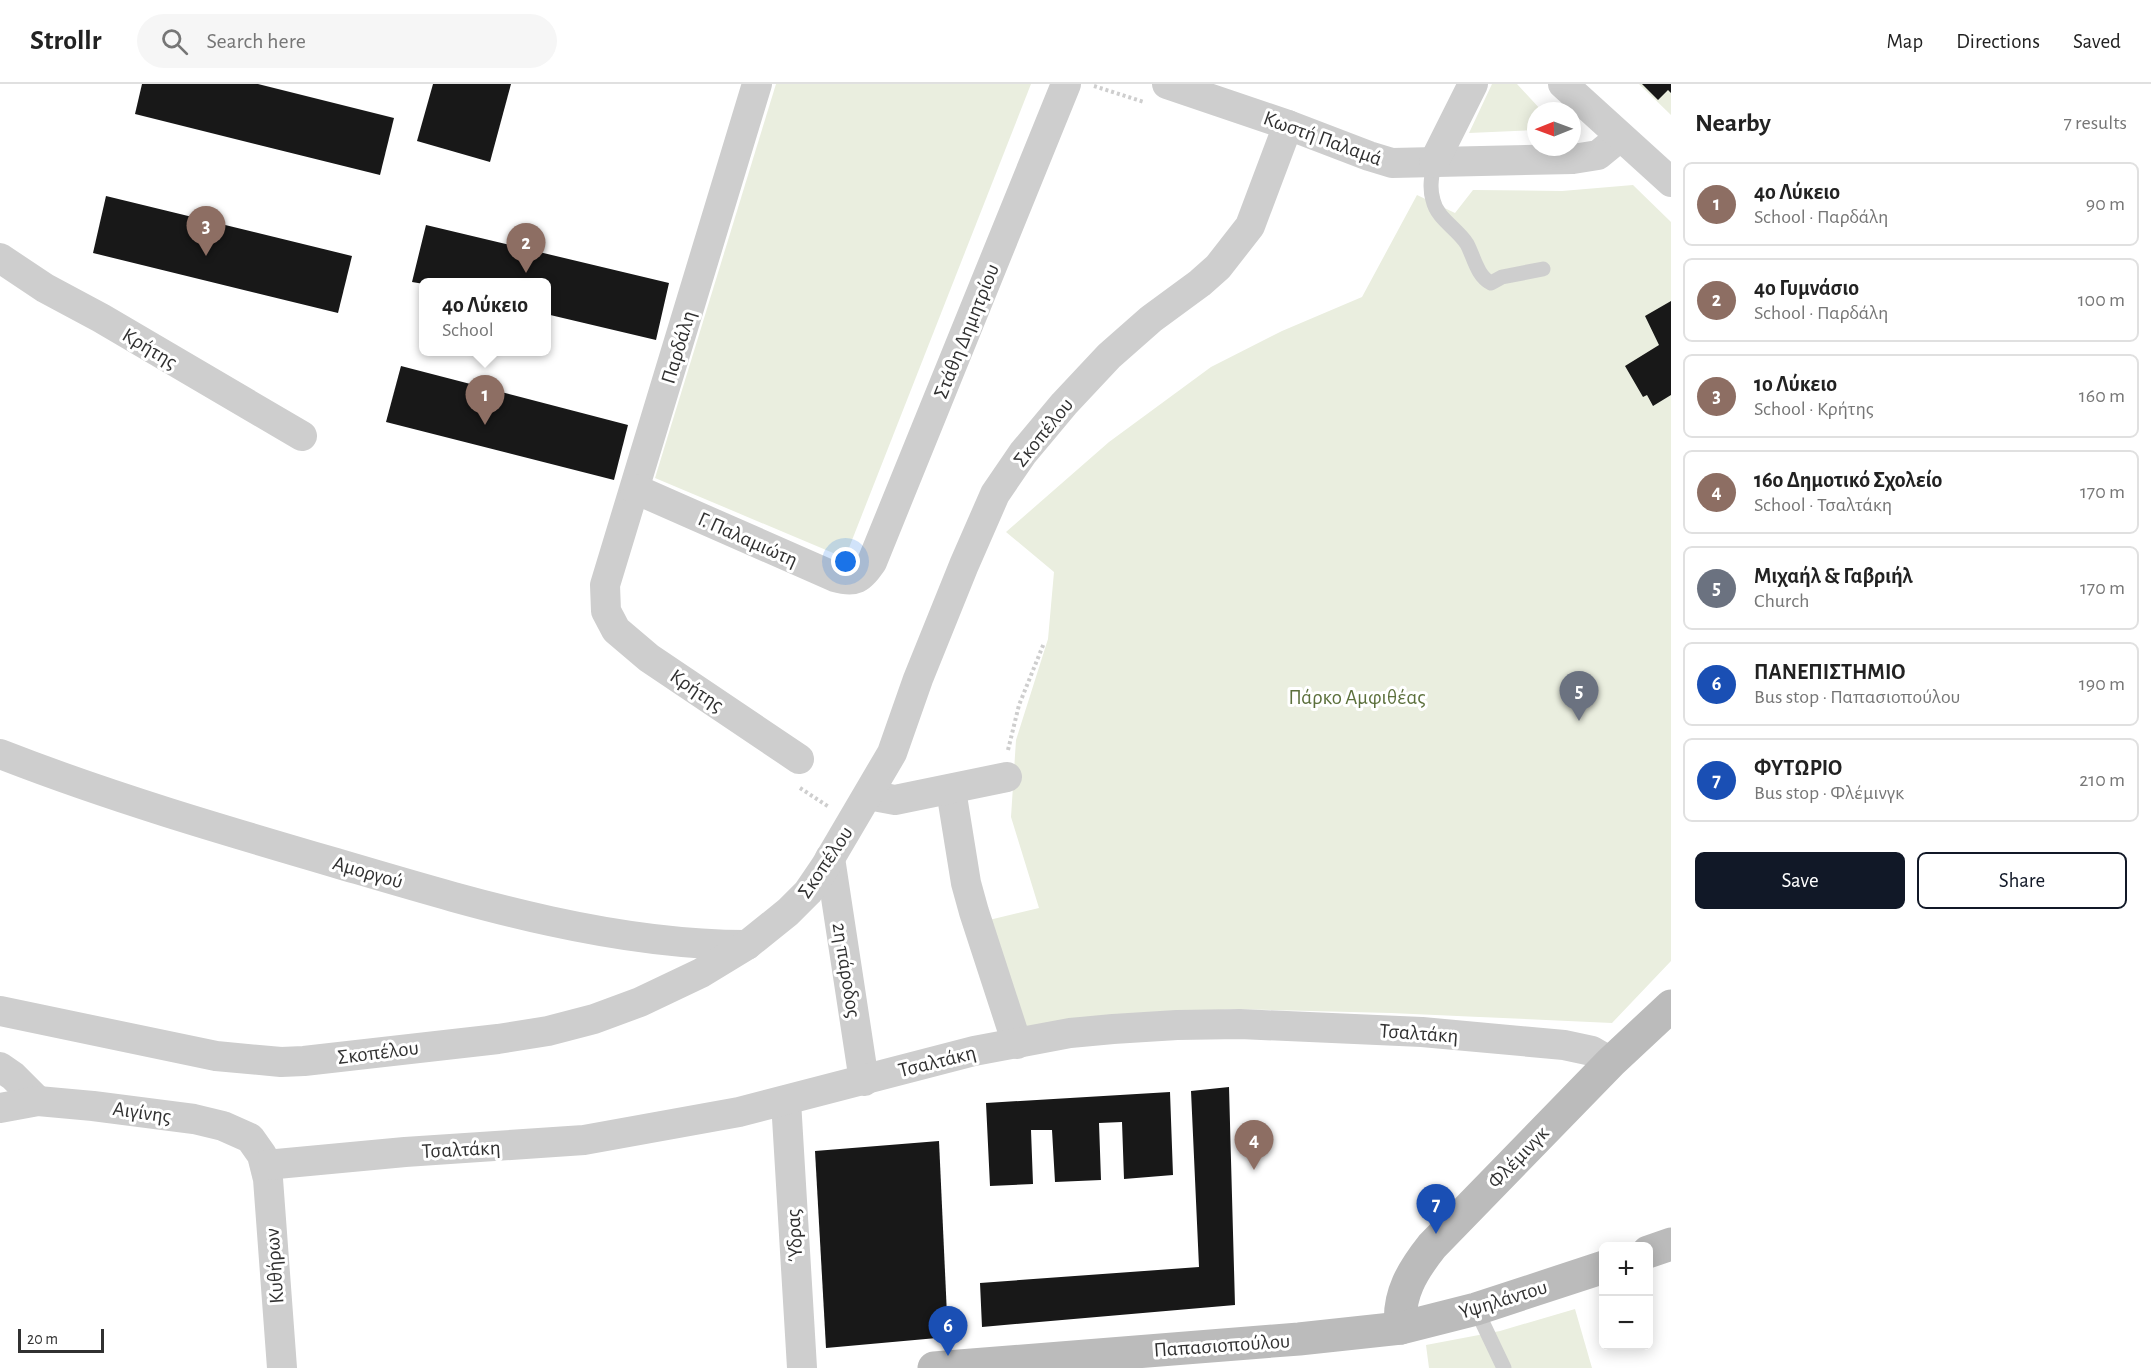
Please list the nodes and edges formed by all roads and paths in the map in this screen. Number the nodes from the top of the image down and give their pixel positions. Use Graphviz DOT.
graph roads {
  1 [pos="757,84"];
  2 [pos="1066,84"];
  3 [pos="1167,84"];
  4 [pos="1473,84"];
  5 [pos="1563,84"];
  6 [pos="1288,125"];
  7 [pos="1620,137"];
  8 [pos="1434,162"];
  9 [pos="1671,182"];
  10 [pos="0,258"];
  11 [pos="1543,268"];
  12 [pos="302,436"];
  13 [pos="635,489"];
  14 [pos="862,576"];
  15 [pos="606,611"];
  16 [pos="1044,643"];
  17 [pos="0,754"];
  18 [pos="799,759"];
  19 [pos="1006,777"];
  20 [pos="951,790"];
  21 [pos="868,795"];
  22 [pos="853,821"];
  23 [pos="830,858"];
  24 [pos="747,945"];
  25 [pos="1671,1006"];
  26 [pos="0,1011"];
  27 [pos="1017,1044"];
  28 [pos="1611,1062"];
  29 [pos="0,1067"];
  30 [pos="864,1081"];
  31 [pos="38,1101"];
  32 [pos="786,1101"];
  33 [pos="0,1108"];
  34 [pos="266,1165"];
  35 [pos="1671,1244"];
  36 [pos="1653,1250"];
  37 [pos="1599,1269"];
  38 [pos="1476,1310"];
  39 [pos="1401,1328"];
  40 [pos="1172,1358"];
  41 [pos="282,1368"];
  42 [pos="801,1368"];
  43 [pos="934,1368"];
  44 [pos="1504,1368"];
  1 -- 13 [label="street, Παρδάλη"];
  2 -- 14 [label="street, Στάθη Δημητρίου"];
  3 -- 6 [label="street, Κωστή Παλαμά"];
  4 -- 8 [label="street"];
  5 -- 7 [label="street"];
  6 -- 8 [label="street, Κωστή Παλαμά"];
  6 -- 21 [label="street, Σκοπέλου"];
  7 -- 8 [label="street, Κωστή Παλαμά"];
  7 -- 9 [label="street"];
  8 -- 11 [label="lane"];
  10 -- 12 [label="street, Κρήτης"];
  13 -- 14 [label="street, Γ. Παλαμιώτη"];
  13 -- 15 [label="street, Παρδάλη"];
  15 -- 18 [label="street, Κρήτης"];
  16 -- 19 [label="path"];
  17 -- 24 [label="street, Αμοργού"];
  18 -- 22 [label="path"];
  19 -- 20 [label="street"];
  20 -- 21 [label="street"];
  20 -- 27 [label="street"];
  21 -- 22 [label="street, Σκοπέλου"];
  22 -- 23 [label="street, Σκοπέλου"];
  23 -- 24 [label="street, Σκοπέλου"];
  23 -- 30 [label="street, 2η πάροδος"];
  24 -- 26 [label="street, Σκοπέλου"];
  25 -- 28 [label="main road, Φλέμινγκ"];
  27 -- 28 [label="street, Τσαλτάκη"];
  27 -- 30 [label="street, Τσαλτάκη"];
  28 -- 39 [label="main road, Φλέμινγκ"];
  29 -- 31 [label="street"];
  30 -- 32 [label="street, Τσαλτάκη"];
  31 -- 33 [label="street, Αιγίνης"];
  31 -- 34 [label="street, Αιγίνης"];
  32 -- 34 [label="street, Τσαλτάκη"];
  32 -- 42 [label="street, Ύδρας"];
  34 -- 41 [label="street, Κυθήρων"];
  35 -- 36 [label="main road"];
  37 -- 38 [label="main road, Υψηλάντου"];
  38 -- 39 [label="main road, Υψηλάντου"];
  38 -- 44 [label="lane"];
  39 -- 40 [label="main road, Παπασιοπούλου"];
  40 -- 43 [label="main road, Παπασιοπούλου"];
}
